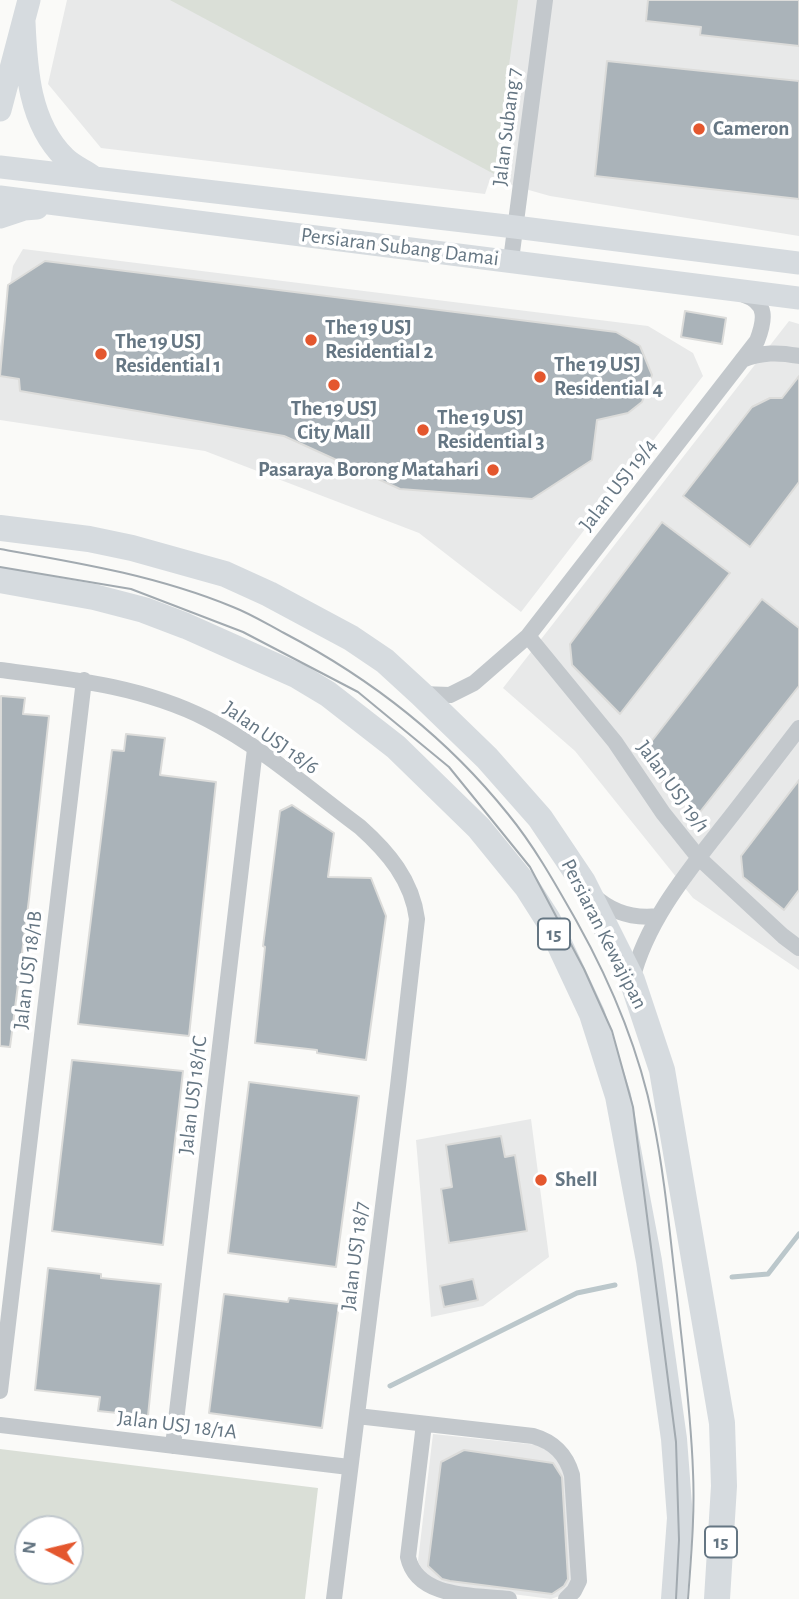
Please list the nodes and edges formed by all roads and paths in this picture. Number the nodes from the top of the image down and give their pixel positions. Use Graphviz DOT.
graph roads {
  1 [pos="545,0"];
  2 [pos="26,11"];
  3 [pos="0,110"];
  4 [pos="0,167"];
  5 [pos="96,178"];
  6 [pos="0,197"];
  7 [pos="68,205"];
  8 [pos="0,217"];
  9 [pos="515,227"];
  10 [pos="511,260"];
  11 [pos="799,263"];
  12 [pos="729,289"];
  13 [pos="799,298"];
  14 [pos="799,356"];
  15 [pos="742,360"];
  16 [pos="0,528"];
  17 [pos="0,580"];
  18 [pos="528,636"];
  19 [pos="0,670"];
  20 [pos="84,680"];
  21 [pos="421,694"];
  22 [pos="799,728"];
  23 [pos="255,749"];
  24 [pos="699,858"];
  25 [pos="583,882"];
  26 [pos="658,916"];
  27 [pos="416,919"];
  28 [pos="799,948"];
  29 [pos="632,980"];
  30 [pos="0,1391"];
  31 [pos="357,1416"];
  32 [pos="424,1424"];
  33 [pos="0,1425"];
  34 [pos="173,1446"];
  35 [pos="349,1467"];
  36 [pos="334,1599"];
  37 [pos="509,1599"];
  38 [pos="566,1599"];
  39 [pos="674,1599"];
  40 [pos="717,1599"];
  1 -- 9 [label="street, Jalan Subang 7"];
  2 -- 3 [label="street"];
  2 -- 5 [label="street"];
  4 -- 5 [label="street, Persiaran Subang Damai"];
  5 -- 9 [label="street, Persiaran Subang Damai"];
  6 -- 7 [label="street, Persiaran Subang Damai"];
  7 -- 8 [label="street"];
  7 -- 10 [label="street, Persiaran Subang Damai"];
  9 -- 10 [label="street, Jalan Subang 7"];
  9 -- 11 [label="street, Persiaran Subang Damai"];
  10 -- 12 [label="street, Persiaran Subang Damai"];
  12 -- 13 [label="street, Persiaran Subang Damai"];
  12 -- 15 [label="street, Jalan USJ 19/4"];
  14 -- 15 [label="street"];
  15 -- 18 [label="street, Jalan USJ 19/4"];
  16 -- 21 [label="main road, Persiaran Kewajipan / 15"];
  17 -- 39 [label="main road, Persiaran Kewajipan / 15"];
  18 -- 21 [label="street, Jalan USJ 19/4"];
  18 -- 24 [label="street, Jalan USJ 19/1"];
  19 -- 20 [label="street, Jalan USJ 18/6"];
  20 -- 23 [label="street, Jalan USJ 18/6"];
  20 -- 30 [label="street, Jalan USJ 18/1B"];
  21 -- 25 [label="main road, Persiaran Kewajipan / 15"];
  22 -- 24 [label="street"];
  23 -- 27 [label="street, Jalan USJ 18/6"];
  23 -- 34 [label="street, Jalan USJ 18/1C"];
  24 -- 26 [label="street"];
  24 -- 28 [label="street, Jalan USJ 19/1"];
  25 -- 26 [label="street"];
  25 -- 29 [label="main road, Persiaran Kewajipan / 15"];
  26 -- 29 [label="street"];
  27 -- 31 [label="street, Jalan USJ 18/7"];
  29 -- 40 [label="main road, Persiaran Kewajipan / 15"];
  31 -- 32 [label="street"];
  31 -- 35 [label="street, Jalan USJ 18/7"];
  32 -- 37 [label="street"];
  32 -- 38 [label="street"];
  33 -- 34 [label="street, Jalan USJ 18/1A"];
  34 -- 35 [label="street, Jalan USJ 18/1A"];
  35 -- 36 [label="street, Jalan USJ 18/7"];
}
